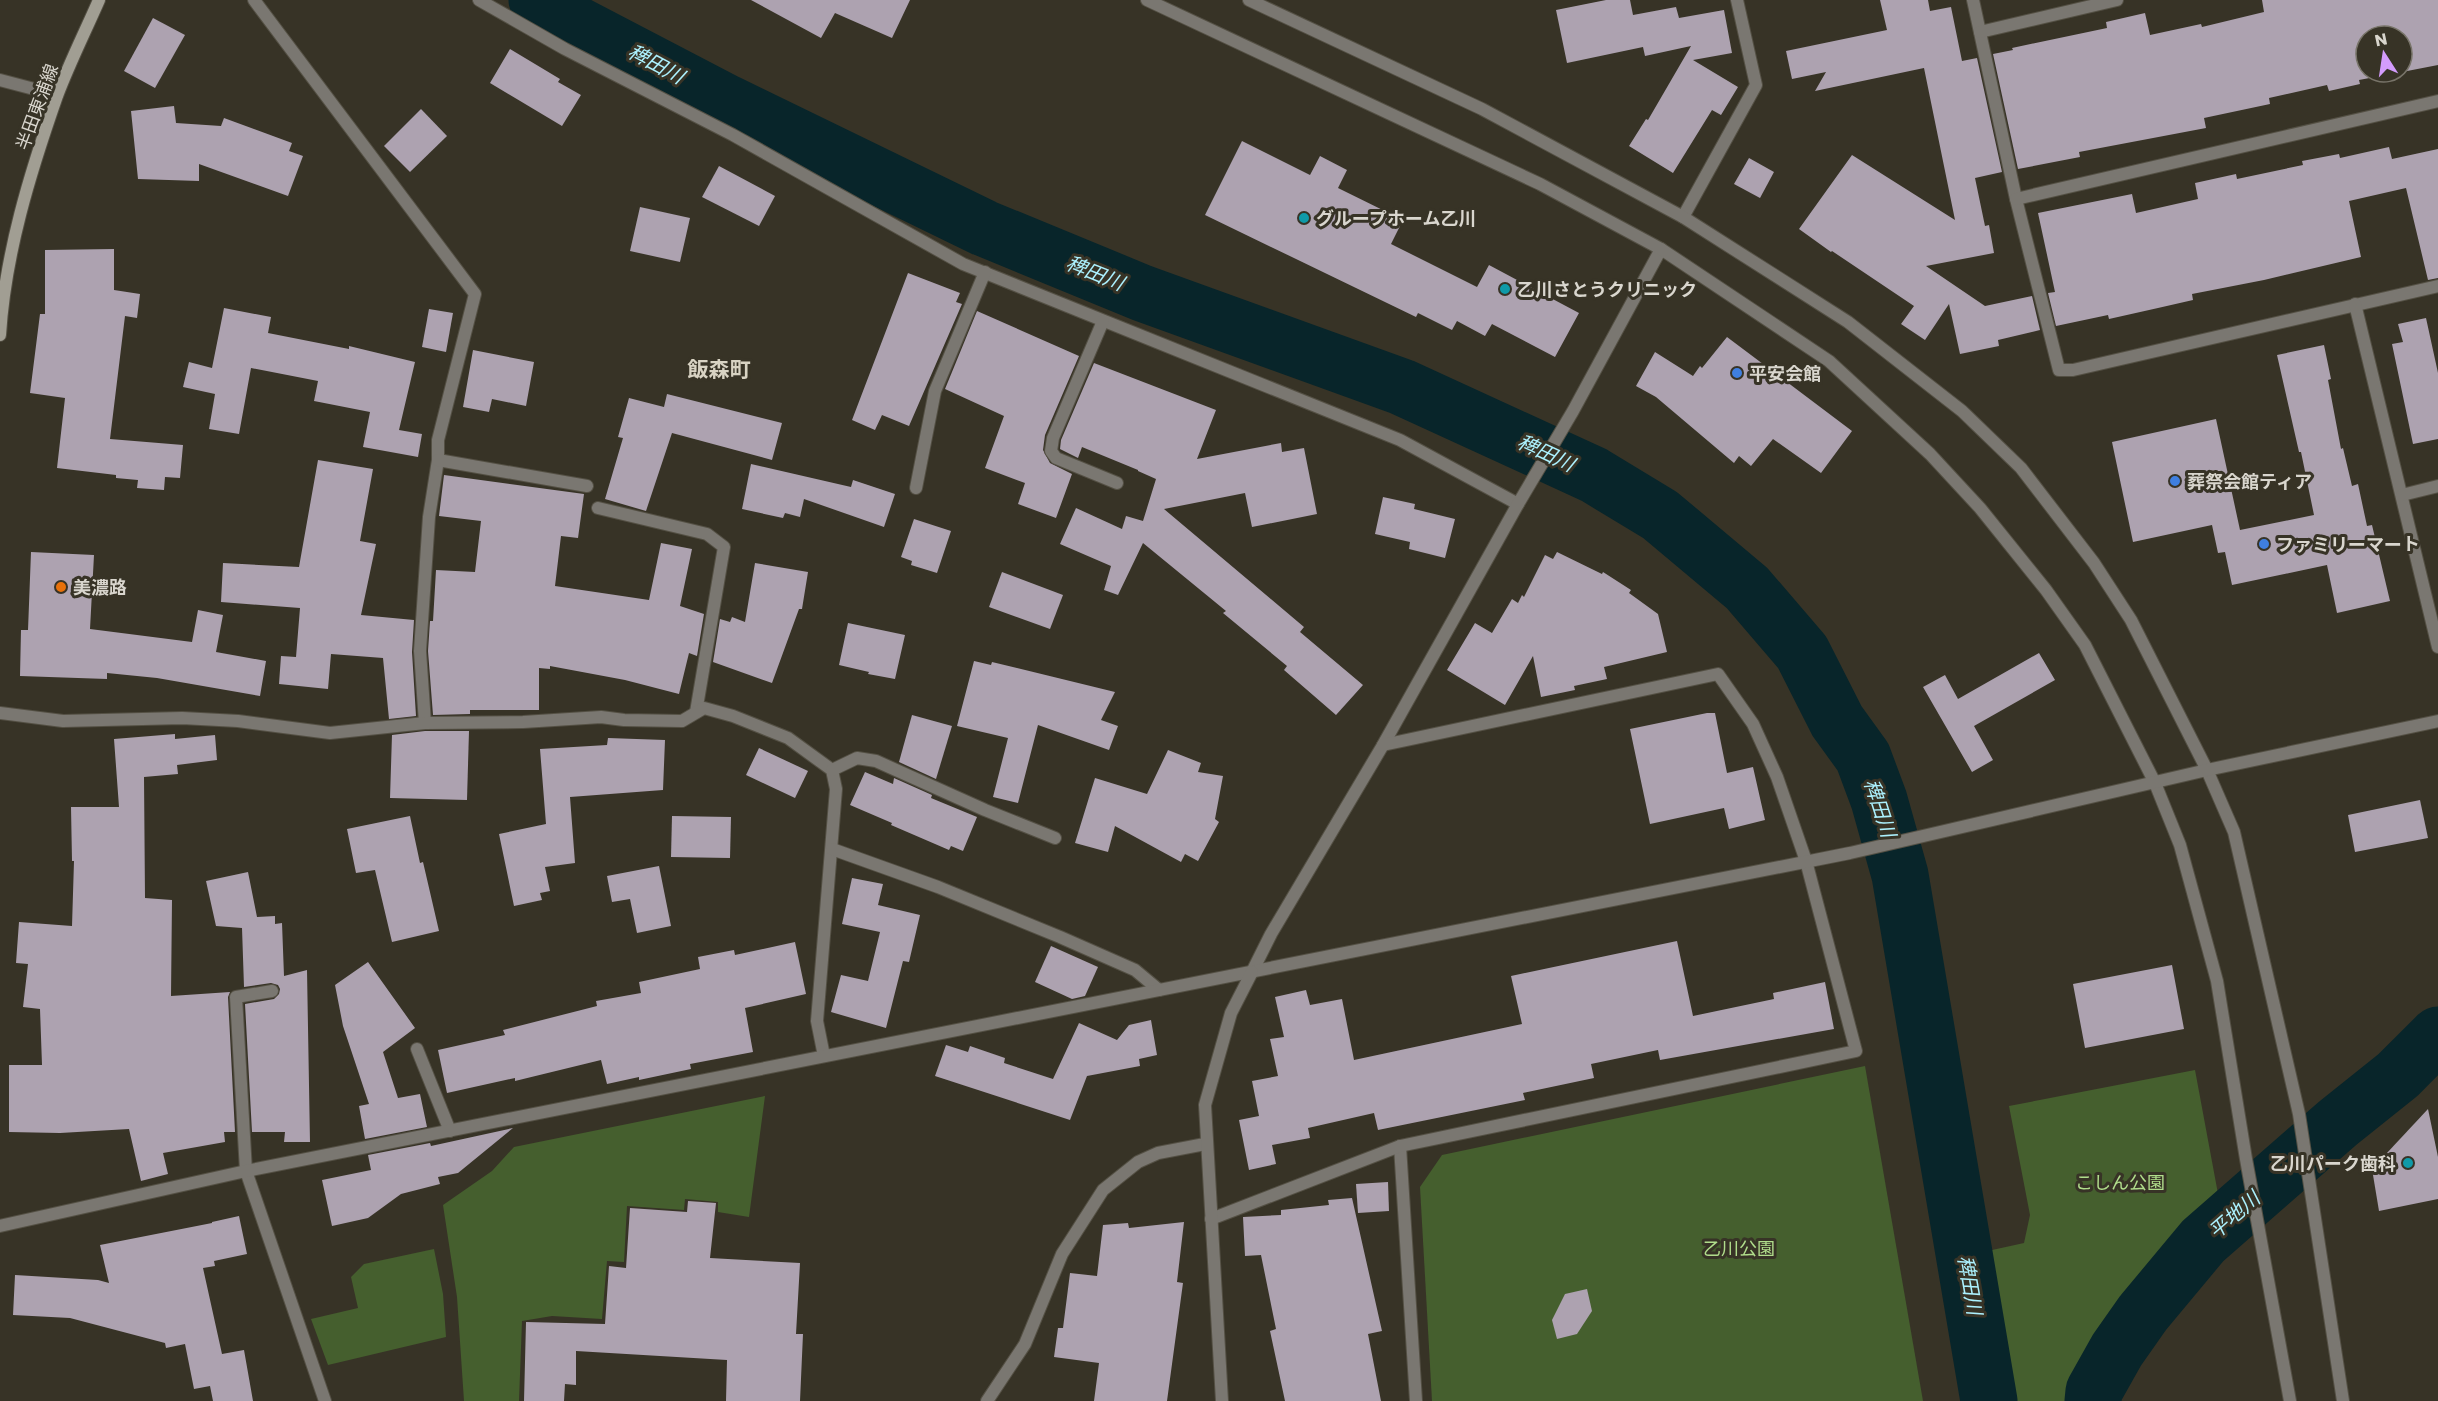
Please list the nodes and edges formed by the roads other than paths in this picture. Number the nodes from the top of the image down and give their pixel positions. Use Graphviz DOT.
graph roads {
  1 [pos="99,0"];
  2 [pos="254,0"];
  3 [pos="479,0"];
  4 [pos="1147,0"];
  5 [pos="1249,0"];
  6 [pos="1737,0"];
  7 [pos="1973,0"];
  8 [pos="2117,0"];
  9 [pos="1980,32"];
  10 [pos="0,80"];
  11 [pos="57,95"];
  12 [pos="2438,102"];
  13 [pos="2016,199"];
  14 [pos="1683,217"];
  15 [pos="1660,249"];
  16 [pos="985,272"];
  17 [pos="2438,286"];
  18 [pos="2355,304"];
  19 [pos="1103,321"];
  20 [pos="0,335"];
  21 [pos="438,460"];
  22 [pos="1117,483"];
  23 [pos="587,486"];
  24 [pos="2438,486"];
  25 [pos="916,488"];
  26 [pos="2403,495"];
  27 [pos="1518,504"];
  28 [pos="598,508"];
  29 [pos="2438,647"];
  30 [pos="696,712"];
  31 [pos="0,713"];
  32 [pos="2438,721"];
  33 [pos="425,723"];
  34 [pos="1383,745"];
  35 [pos="832,770"];
  36 [pos="2207,770"];
  37 [pos="2155,783"];
  38 [pos="1055,838"];
  39 [pos="832,849"];
  40 [pos="1806,861"];
  41 [pos="1252,972"];
  42 [pos="1160,990"];
  43 [pos="272,991"];
  44 [pos="417,1049"];
  45 [pos="824,1056"];
  46 [pos="450,1131"];
  47 [pos="1205,1144"];
  48 [pos="1400,1146"];
  49 [pos="246,1171"];
  50 [pos="1211,1219"];
  51 [pos="0,1226"];
  52 [pos="325,1401"];
  53 [pos="987,1401"];
  54 [pos="1222,1401"];
  55 [pos="1416,1401"];
  56 [pos="2290,1401"];
  57 [pos="2343,1401"];
  1 -- 11 [label="main road, 半田東浦線"];
  2 -- 21 [label="street"];
  3 -- 16 [label="street"];
  4 -- 15 [label="street"];
  5 -- 14 [label="street"];
  6 -- 14 [label="street"];
  7 -- 9 [label="street"];
  8 -- 9 [label="street"];
  9 -- 13 [label="street"];
  10 -- 11 [label="street"];
  11 -- 20 [label="main road, 半田東浦線"];
  12 -- 13 [label="street"];
  13 -- 18 [label="street"];
  14 -- 36 [label="street"];
  15 -- 27 [label="street"];
  15 -- 37 [label="street"];
  16 -- 19 [label="street"];
  16 -- 25 [label="street"];
  17 -- 18 [label="street"];
  18 -- 26 [label="street"];
  19 -- 22 [label="street"];
  19 -- 27 [label="street"];
  21 -- 23 [label="street"];
  21 -- 33 [label="street"];
  24 -- 26 [label="street"];
  26 -- 29 [label="street"];
  27 -- 34 [label="street"];
  28 -- 30 [label="street"];
  30 -- 33 [label="street"];
  30 -- 35 [label="street"];
  31 -- 33 [label="street"];
  32 -- 36 [label="street"];
  34 -- 40 [label="street"];
  34 -- 41 [label="street"];
  35 -- 38 [label="street"];
  35 -- 39 [label="street"];
  36 -- 37 [label="street"];
  36 -- 57 [label="street"];
  37 -- 40 [label="street"];
  37 -- 56 [label="street"];
  39 -- 42 [label="street"];
  39 -- 45 [label="street"];
  40 -- 41 [label="street"];
  40 -- 48 [label="street"];
  41 -- 42 [label="street"];
  41 -- 47 [label="street"];
  42 -- 45 [label="street"];
  43 -- 49 [label="street"];
  44 -- 46 [label="street"];
  45 -- 46 [label="street"];
  46 -- 49 [label="street"];
  47 -- 50 [label="street"];
  47 -- 53 [label="street"];
  48 -- 50 [label="street"];
  48 -- 55 [label="street"];
  49 -- 51 [label="street"];
  49 -- 52 [label="street"];
  50 -- 54 [label="street"];
}
